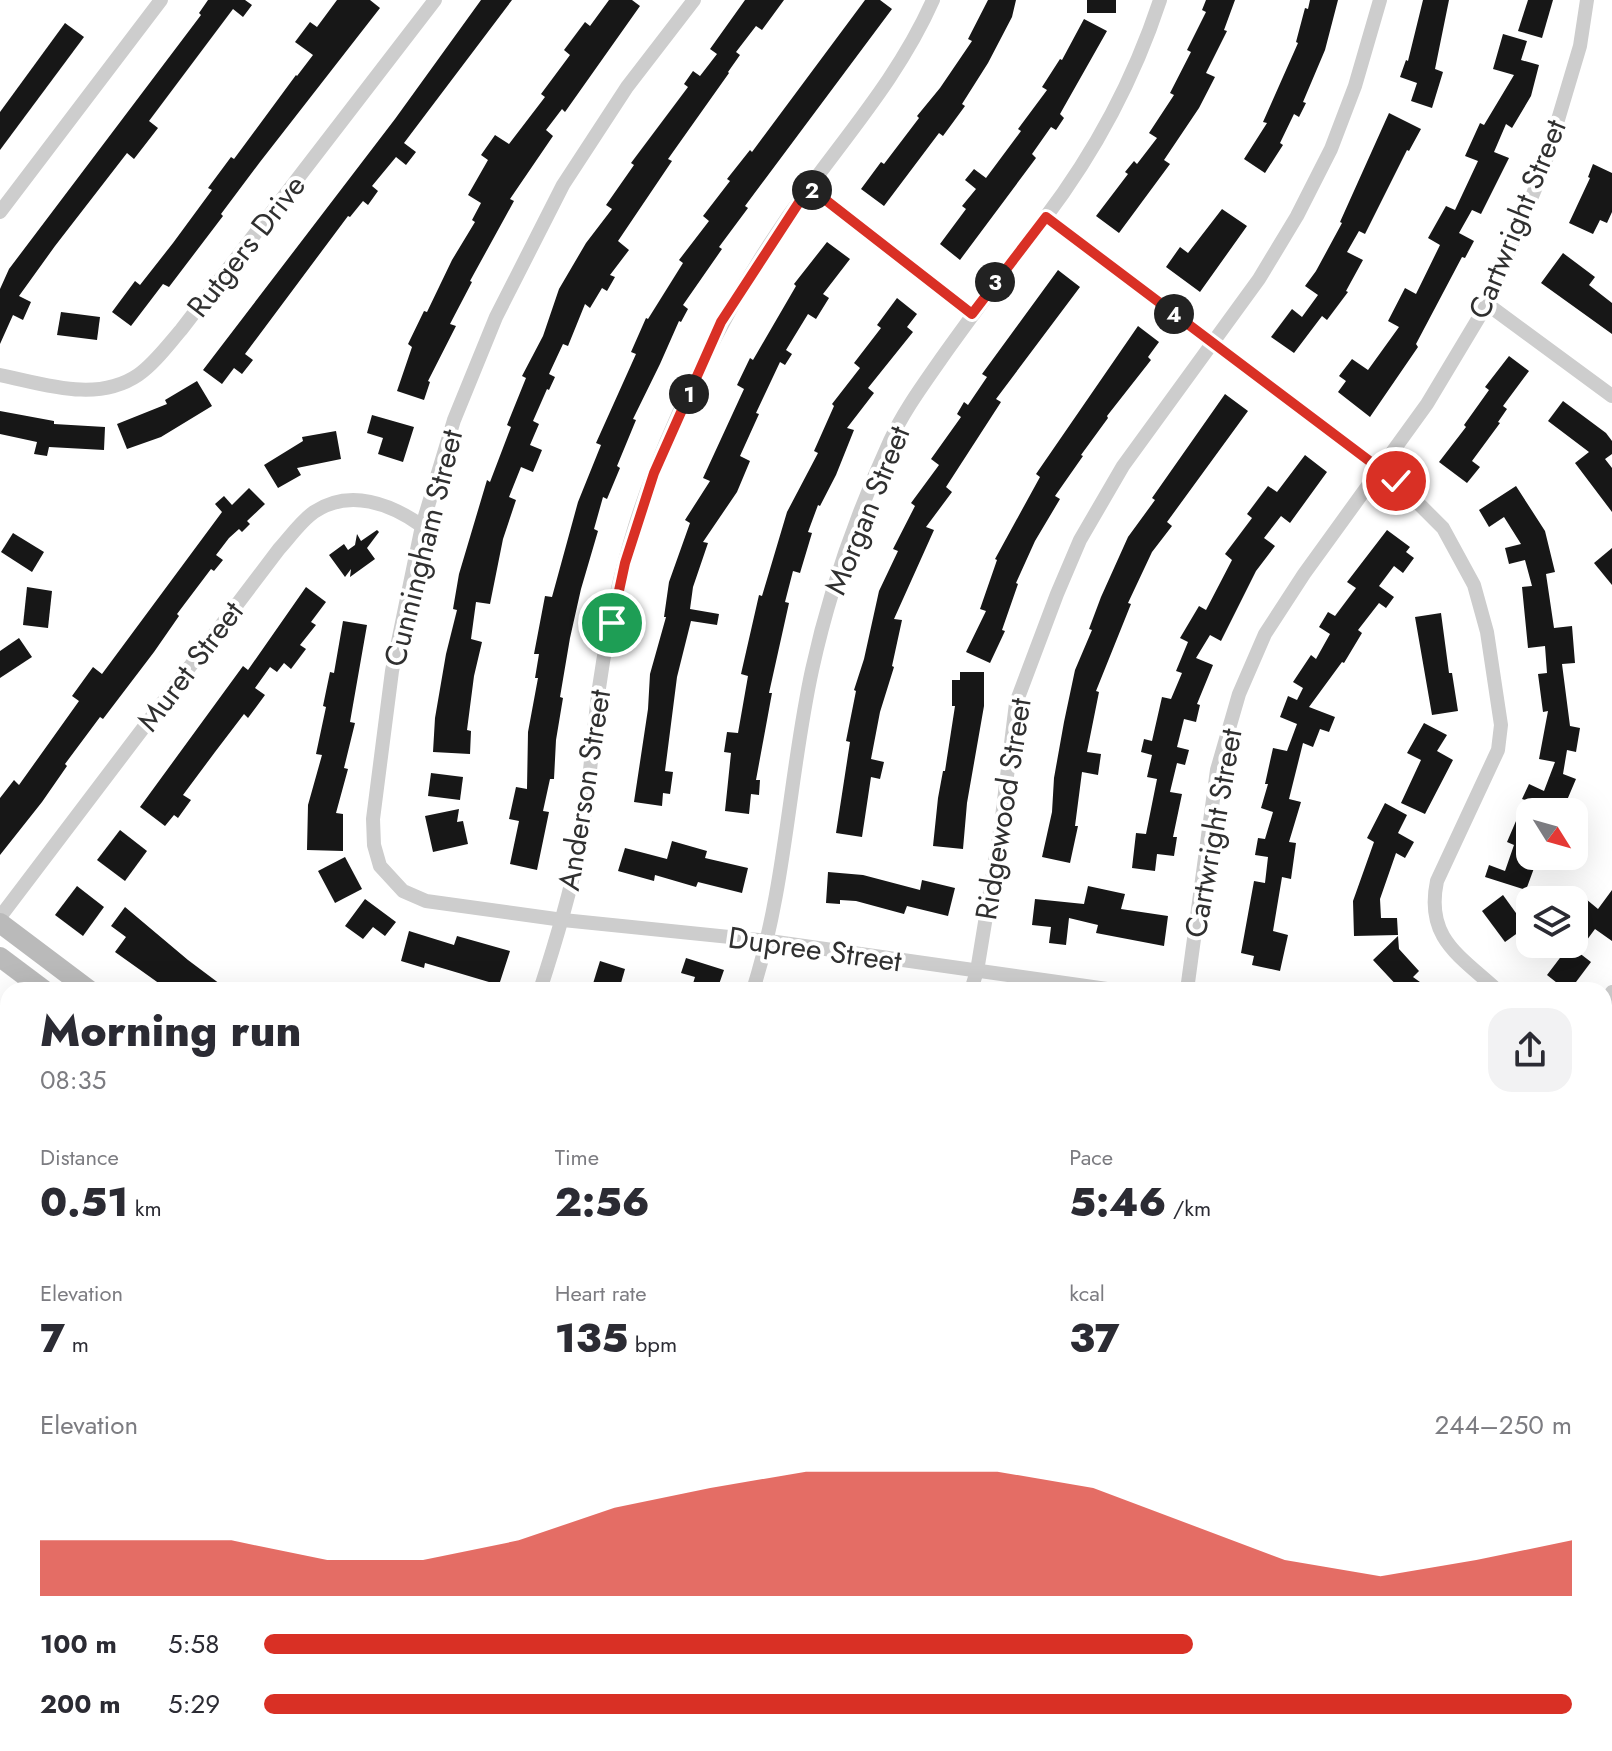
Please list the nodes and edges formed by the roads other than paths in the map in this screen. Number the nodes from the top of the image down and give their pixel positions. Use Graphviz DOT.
graph roads {
  1 [pos="161,0"];
  2 [pos="435,0"];
  3 [pos="694,0"];
  4 [pos="933,0"];
  5 [pos="1160,0"];
  6 [pos="1380,0"];
  7 [pos="1587,0"];
  8 [pos="809,187"];
  9 [pos="0,212"];
  10 [pos="1046,217"];
  11 [pos="1487,304"];
  12 [pos="972,314"];
  13 [pos="1213,344"];
  14 [pos="0,375"];
  15 [pos="1612,396"];
  16 [pos="1380,470"];
  17 [pos="422,526"];
  18 [pos="0,920"];
  19 [pos="563,920"];
  20 [pos="769,941"];
  21 [pos="0,957"];
  22 [pos="977,971"];
  23 [pos="33,982"];
  24 [pos="74,982"];
  25 [pos="543,982"];
  26 [pos="756,982"];
  27 [pos="974,982"];
  28 [pos="1056,982"];
  29 [pos="1188,982"];
  30 [pos="1488,982"];
  1 -- 9 [label="street"];
  2 -- 14 [label="street, Rutgers Drive"];
  3 -- 17 [label="street, Cunningham Street"];
  4 -- 8 [label="street, Anderson Street"];
  5 -- 10 [label="street, Morgan Street"];
  6 -- 13 [label="street, Ridgewood Street"];
  7 -- 11 [label="street, Cartwright Street"];
  8 -- 12 [label="street"];
  8 -- 19 [label="street, Anderson Street"];
  10 -- 12 [label="street, Morgan Street"];
  10 -- 13 [label="street"];
  11 -- 15 [label="street"];
  11 -- 16 [label="street, Cartwright Street"];
  12 -- 20 [label="street, Morgan Street"];
  13 -- 16 [label="street"];
  13 -- 22 [label="street, Ridgewood Street"];
  16 -- 29 [label="street, Cartwright Street"];
  16 -- 30 [label="street"];
  17 -- 18 [label="street, Muret Street"];
  17 -- 19 [label="street, Cunningham Street"];
  18 -- 24 [label="main road"];
  19 -- 20 [label="street, Dupree Street"];
  19 -- 25 [label="street, Anderson Street"];
  20 -- 22 [label="street, Dupree Street"];
  20 -- 26 [label="street, Morgan Street"];
  21 -- 23 [label="main road"];
  22 -- 27 [label="street, Ridgewood Street"];
  22 -- 28 [label="street, Dupree Street"];
}
